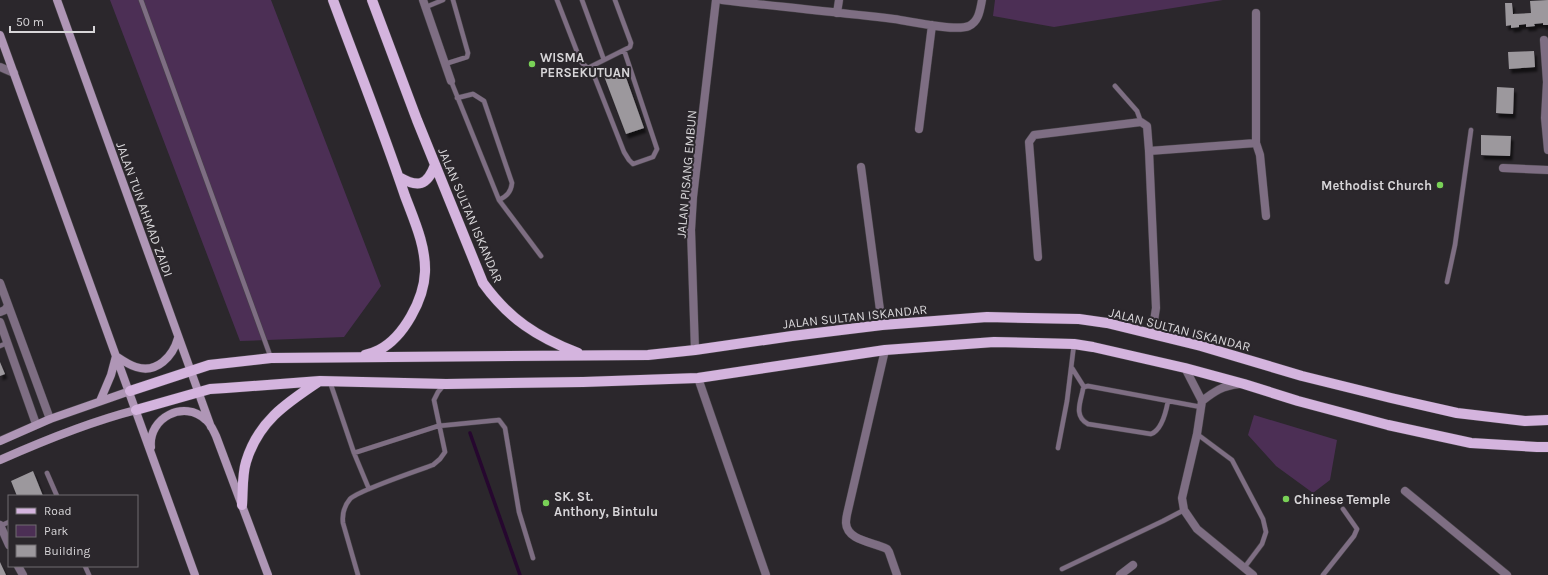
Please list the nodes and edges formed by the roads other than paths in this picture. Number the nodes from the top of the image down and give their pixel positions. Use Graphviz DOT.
graph roads {
  1 [pos="57,0"];
  2 [pos="141,0"];
  3 [pos="333,0"];
  4 [pos="372,0"];
  5 [pos="443,0"];
  6 [pos="453,0"];
  7 [pos="557,0"];
  8 [pos="582,0"];
  9 [pos="615,0"];
  10 [pos="716,0"];
  11 [pos="722,0"];
  12 [pos="839,0"];
  13 [pos="982,0"];
  14 [pos="424,3"];
  15 [pos="837,13"];
  16 [pos="1256,13"];
  17 [pos="932,25"];
  18 [pos="0,35"];
  19 [pos="1544,40"];
  20 [pos="624,50"];
  21 [pos="604,60"];
  22 [pos="445,64"];
  23 [pos="0,67"];
  24 [pos="588,68"];
  25 [pos="14,73"];
  26 [pos="451,81"];
  27 [pos="1115,86"];
  28 [pos="457,98"];
  29 [pos="1141,122"];
  30 [pos="919,129"];
  31 [pos="1471,130"];
  32 [pos="1256,143"];
  33 [pos="1548,150"];
  34 [pos="1149,151"];
  35 [pos="435,165"];
  36 [pos="861,167"];
  37 [pos="1503,168"];
  38 [pos="1548,170"];
  39 [pos="399,177"];
  40 [pos="499,200"];
  41 [pos="1266,216"];
  42 [pos="541,256"];
  43 [pos="1038,257"];
  44 [pos="1447,282"];
  45 [pos="0,283"];
  46 [pos="8,306"];
  47 [pos="0,312"];
  48 [pos="0,322"];
  49 [pos="882,325"];
  50 [pos="1152,334"];
  51 [pos="178,338"];
  52 [pos="4,344"];
  53 [pos="1074,344"];
  54 [pos="695,350"];
  55 [pos="885,350"];
  56 [pos="586,355"];
  57 [pos="116,356"];
  58 [pos="271,358"];
  59 [pos="358,358"];
  60 [pos="1072,368"];
  61 [pos="1185,368"];
  62 [pos="191,371"];
  63 [pos="698,378"];
  64 [pos="325,381"];
  65 [pos="446,384"];
  66 [pos="1244,384"];
  67 [pos="1084,386"];
  68 [pos="130,391"];
  69 [pos="199,392"];
  70 [pos="100,401"];
  71 [pos="1168,401"];
  72 [pos="1202,404"];
  73 [pos="136,410"];
  74 [pos="50,419"];
  75 [pos="1548,420"];
  76 [pos="36,424"];
  77 [pos="438,426"];
  78 [pos="212,427"];
  79 [pos="1197,434"];
  80 [pos="0,441"];
  81 [pos="1548,447"];
  82 [pos="1058,448"];
  83 [pos="151,452"];
  84 [pos="354,453"];
  85 [pos="0,460"];
  86 [pos="47,472"];
  87 [pos="369,489"];
  88 [pos="1405,492"];
  89 [pos="57,495"];
  90 [pos="242,505"];
  91 [pos="1343,509"];
  92 [pos="1184,510"];
  93 [pos="0,525"];
  94 [pos="8,543"];
  95 [pos="533,558"];
  96 [pos="1133,565"];
  97 [pos="1244,568"];
  98 [pos="1062,569"];
  99 [pos="195,575"];
  100 [pos="268,575"];
  101 [pos="358,575"];
  102 [pos="766,575"];
  103 [pos="897,575"];
  104 [pos="1120,575"];
  105 [pos="1253,575"];
  106 [pos="1323,575"];
  107 [pos="1508,575"];
  1 -- 51 [label="main road, JALAN TUN AHMAD ZAIDI"];
  2 -- 58 [label="lane"];
  3 -- 39 [label="main road"];
  4 -- 35 [label="main road, JALAN SULTAN ISKANDAR"];
  5 -- 14 [label="lane"];
  6 -- 22 [label="lane"];
  7 -- 24 [label="lane"];
  8 -- 21 [label="lane"];
  9 -- 20 [label="lane"];
  10 -- 54 [label="street, JALAN PISANG EMBUN"];
  11 -- 15 [label="street"];
  12 -- 15 [label="street"];
  13 -- 17 [label="street"];
  14 -- 22 [label="street"];
  15 -- 17 [label="street"];
  16 -- 32 [label="street"];
  17 -- 30 [label="street"];
  18 -- 25 [label="main road"];
  19 -- 33 [label="street"];
  20 -- 21 [label="lane"];
  20 -- 24 [label="lane"];
  21 -- 24 [label="lane"];
  22 -- 26 [label="street"];
  23 -- 25 [label="street"];
  25 -- 57 [label="main road"];
  26 -- 28 [label="lane"];
  27 -- 29 [label="lane"];
  28 -- 40 [label="lane"];
  28 -- 40 [label="lane"];
  29 -- 34 [label="street"];
  29 -- 43 [label="street"];
  31 -- 44 [label="lane"];
  32 -- 34 [label="street"];
  32 -- 41 [label="street"];
  34 -- 50 [label="street"];
  35 -- 39 [label="main road"];
  35 -- 56 [label="main road, JALAN SULTAN ISKANDAR"];
  36 -- 49 [label="street"];
  37 -- 38 [label="street"];
  39 -- 59 [label="main road"];
  40 -- 42 [label="lane"];
  45 -- 46 [label="street"];
  46 -- 47 [label="street"];
  46 -- 74 [label="street"];
  48 -- 52 [label="street"];
  49 -- 50 [label="main road, JALAN SULTAN ISKANDAR"];
  49 -- 54 [label="main road, JALAN SULTAN ISKANDAR"];
  50 -- 75 [label="main road, JALAN SULTAN ISKANDAR"];
  51 -- 57 [label="main road"];
  51 -- 62 [label="main road, JALAN TUN AHMAD ZAIDI"];
  52 -- 76 [label="street"];
  53 -- 55 [label="main road"];
  53 -- 60 [label="lane"];
  53 -- 61 [label="main road"];
  54 -- 56 [label="main road, JALAN SULTAN ISKANDAR"];
  55 -- 63 [label="main road"];
  55 -- 103 [label="street"];
  56 -- 59 [label="main road"];
  57 -- 68 [label="main road"];
  57 -- 70 [label="main road"];
  58 -- 59 [label="main road"];
  58 -- 62 [label="main road"];
  60 -- 67 [label="lane"];
  60 -- 82 [label="lane"];
  61 -- 66 [label="main road"];
  61 -- 72 [label="street"];
  62 -- 68 [label="main road"];
  62 -- 69 [label="main road, JALAN TUN AHMAD ZAIDI"];
  63 -- 65 [label="main road"];
  63 -- 102 [label="street"];
  64 -- 65 [label="main road"];
  64 -- 69 [label="main road"];
  64 -- 84 [label="lane"];
  64 -- 90 [label="main road"];
  65 -- 77 [label="lane"];
  66 -- 72 [label="street"];
  66 -- 81 [label="main road"];
  67 -- 71 [label="lane"];
  67 -- 71 [label="lane"];
  68 -- 70 [label="main road"];
  68 -- 73 [label="main road"];
  69 -- 73 [label="main road"];
  69 -- 78 [label="main road, JALAN TUN AHMAD ZAIDI"];
  70 -- 74 [label="main road"];
  71 -- 72 [label="lane"];
  72 -- 79 [label="street"];
  73 -- 83 [label="main road"];
  73 -- 85 [label="main road"];
  74 -- 76 [label="main road"];
  76 -- 80 [label="main road"];
  77 -- 84 [label="lane"];
  77 -- 87 [label="lane"];
  77 -- 95 [label="lane"];
  78 -- 83 [label="main road"];
  78 -- 90 [label="main road, JALAN TUN AHMAD ZAIDI"];
  79 -- 92 [label="street"];
  79 -- 97 [label="lane"];
  83 -- 99 [label="main road"];
  84 -- 87 [label="lane"];
  86 -- 89 [label="lane"];
  87 -- 101 [label="lane"];
  88 -- 107 [label="street"];
  90 -- 100 [label="main road, JALAN TUN AHMAD ZAIDI"];
  91 -- 106 [label="lane"];
  92 -- 97 [label="street"];
  92 -- 98 [label="lane"];
  93 -- 94 [label="street"];
  96 -- 104 [label="street"];
  97 -- 105 [label="street"];
}
